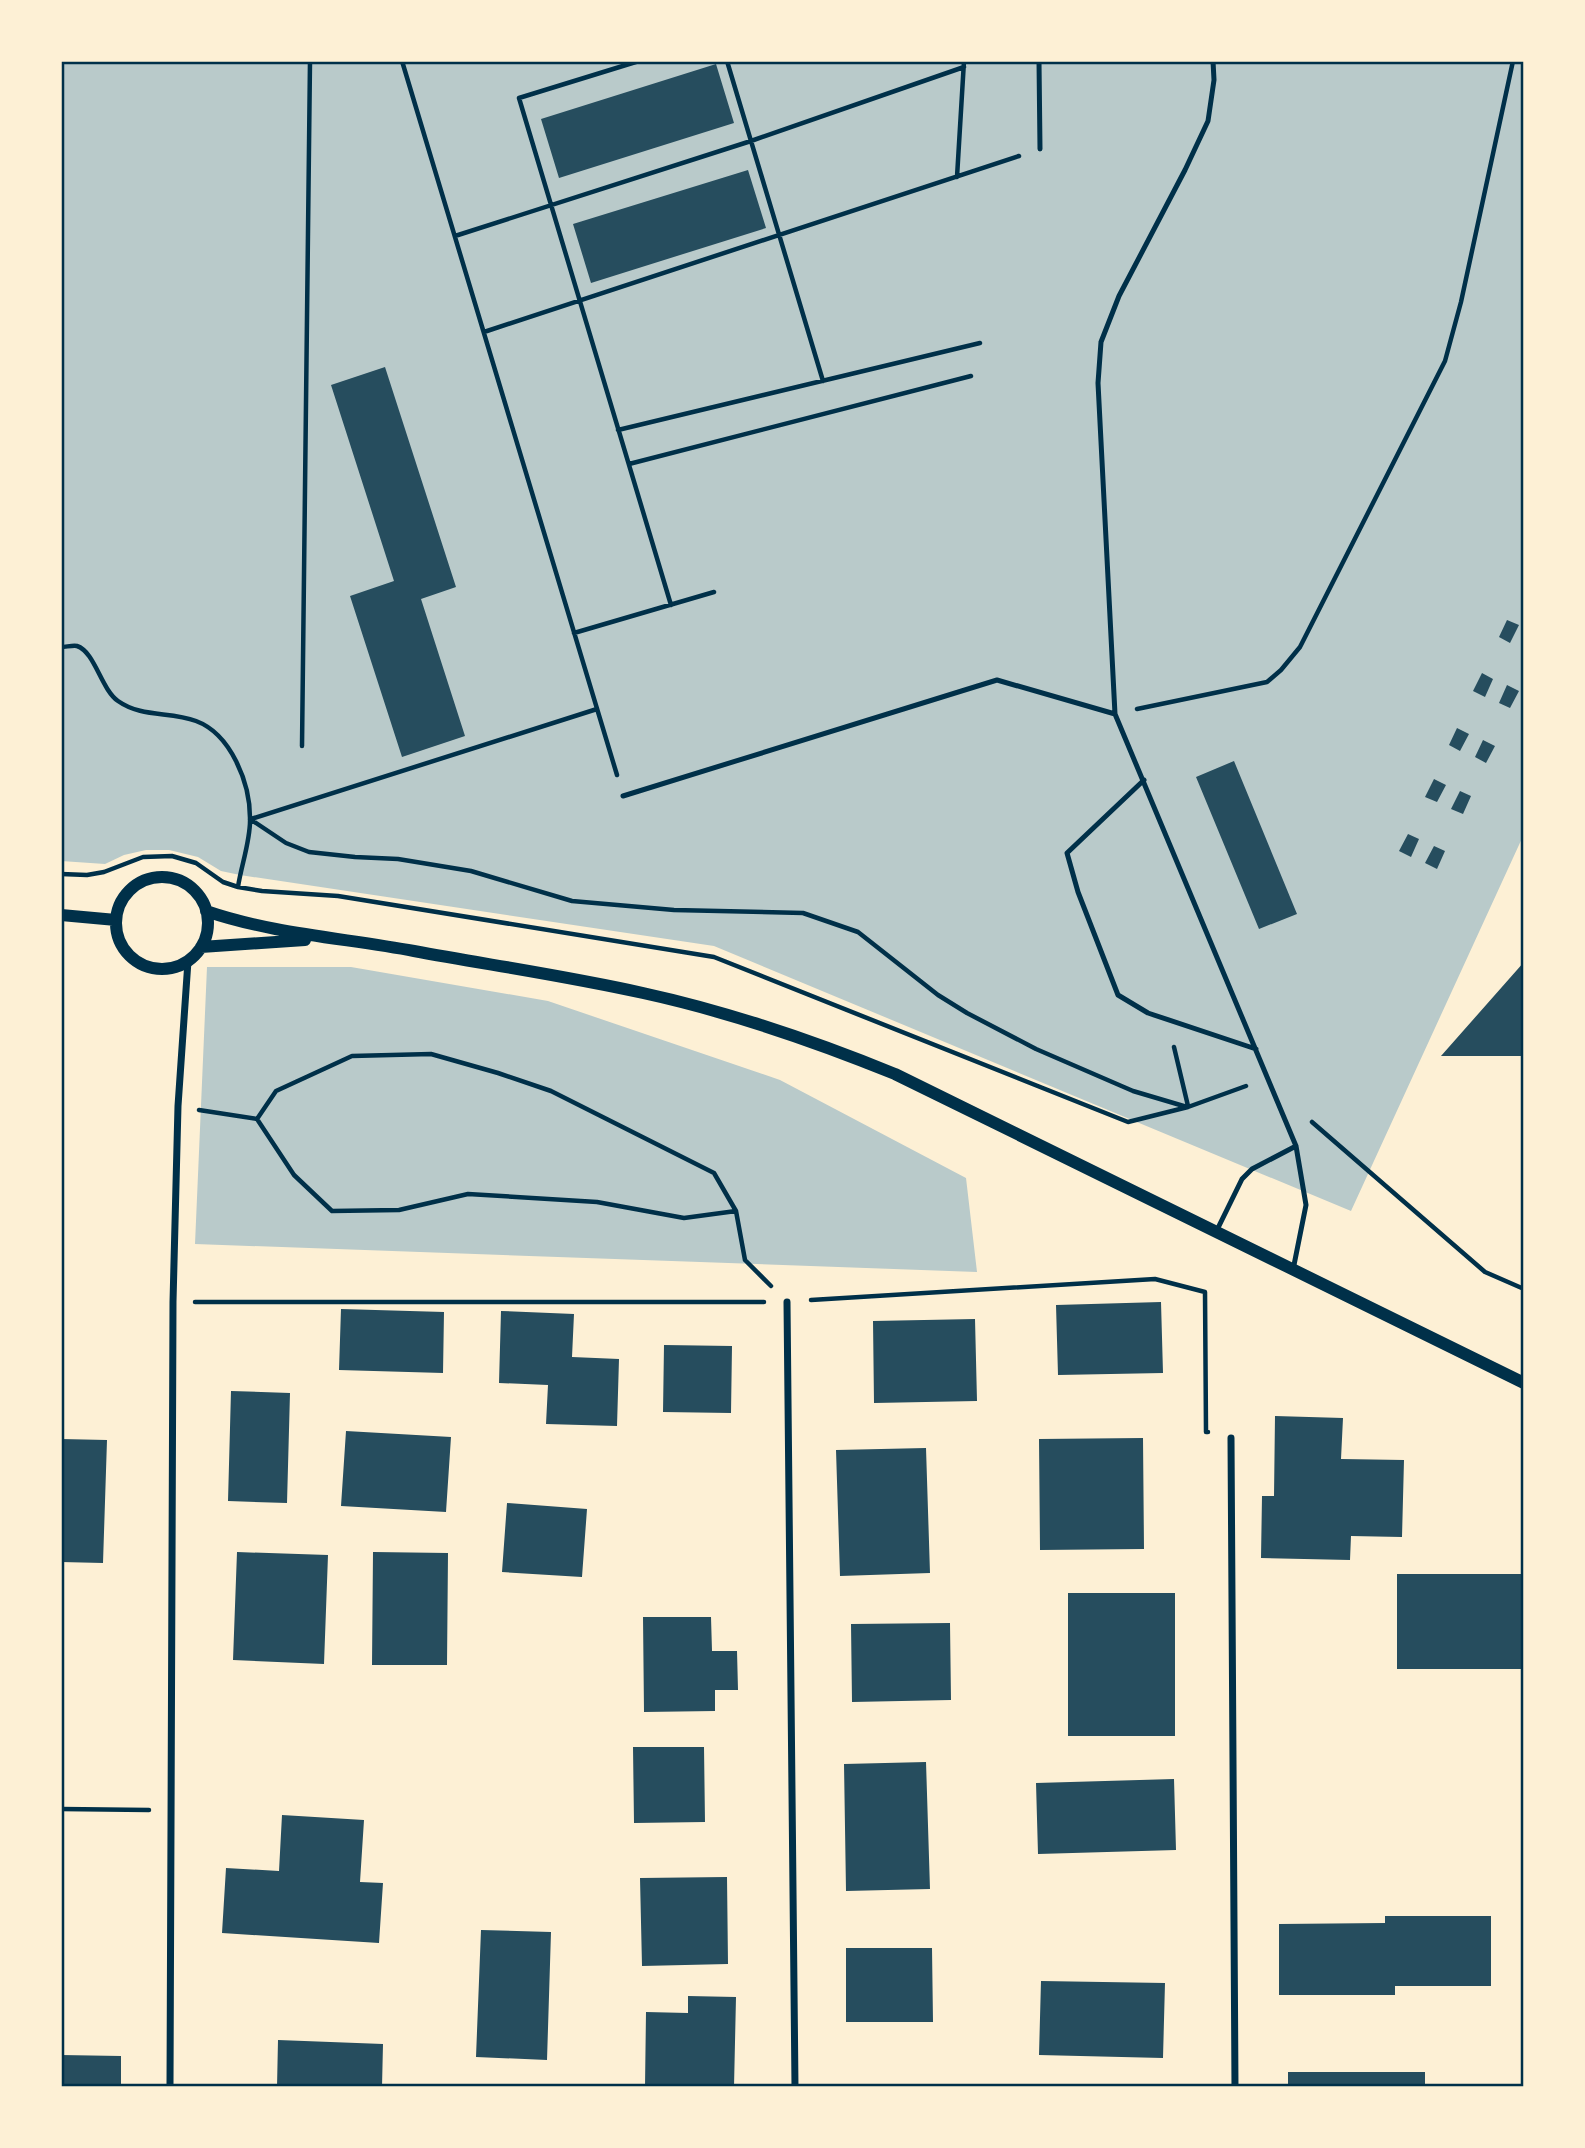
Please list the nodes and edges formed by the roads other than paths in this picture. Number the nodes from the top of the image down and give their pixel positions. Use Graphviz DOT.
graph roads {
  1 [pos="1039,61"];
  2 [pos="1213,61"];
  3 [pos="1040,149"];
  4 [pos="1115,714"];
  5 [pos="1144,780"];
  6 [pos="623,796"];
  7 [pos="206,911"];
  8 [pos="61,915"];
  9 [pos="116,920"];
  10 [pos="327,939"];
  11 [pos="201,947"];
  12 [pos="188,961"];
  13 [pos="1256,1049"];
  14 [pos="1296,1146"];
  15 [pos="1216,1232"];
  16 [pos="1293,1270"];
  17 [pos="787,1302"];
  18 [pos="1524,1383"];
  19 [pos="1231,1438"];
  20 [pos="170,2087"];
  21 [pos="795,2087"];
  22 [pos="1235,2087"];
  1 -- 3 [label="lane"];
  2 -- 4 [label="lane"];
  4 -- 5 [label="lane"];
  4 -- 6 [label="lane"];
  5 -- 13 [label="lane"];
  5 -- 13 [label="lane"];
  7 -- 9 [label="street"];
  7 -- 10 [label="street"];
  7 -- 11 [label="street"];
  8 -- 9 [label="street"];
  9 -- 12 [label="street"];
  10 -- 11 [label="street"];
  10 -- 15 [label="street"];
  11 -- 12 [label="street"];
  12 -- 20 [label="street"];
  13 -- 14 [label="lane"];
  14 -- 15 [label="lane"];
  14 -- 16 [label="lane"];
  15 -- 16 [label="street"];
  16 -- 18 [label="street"];
  17 -- 21 [label="street"];
  19 -- 22 [label="street"];
}
